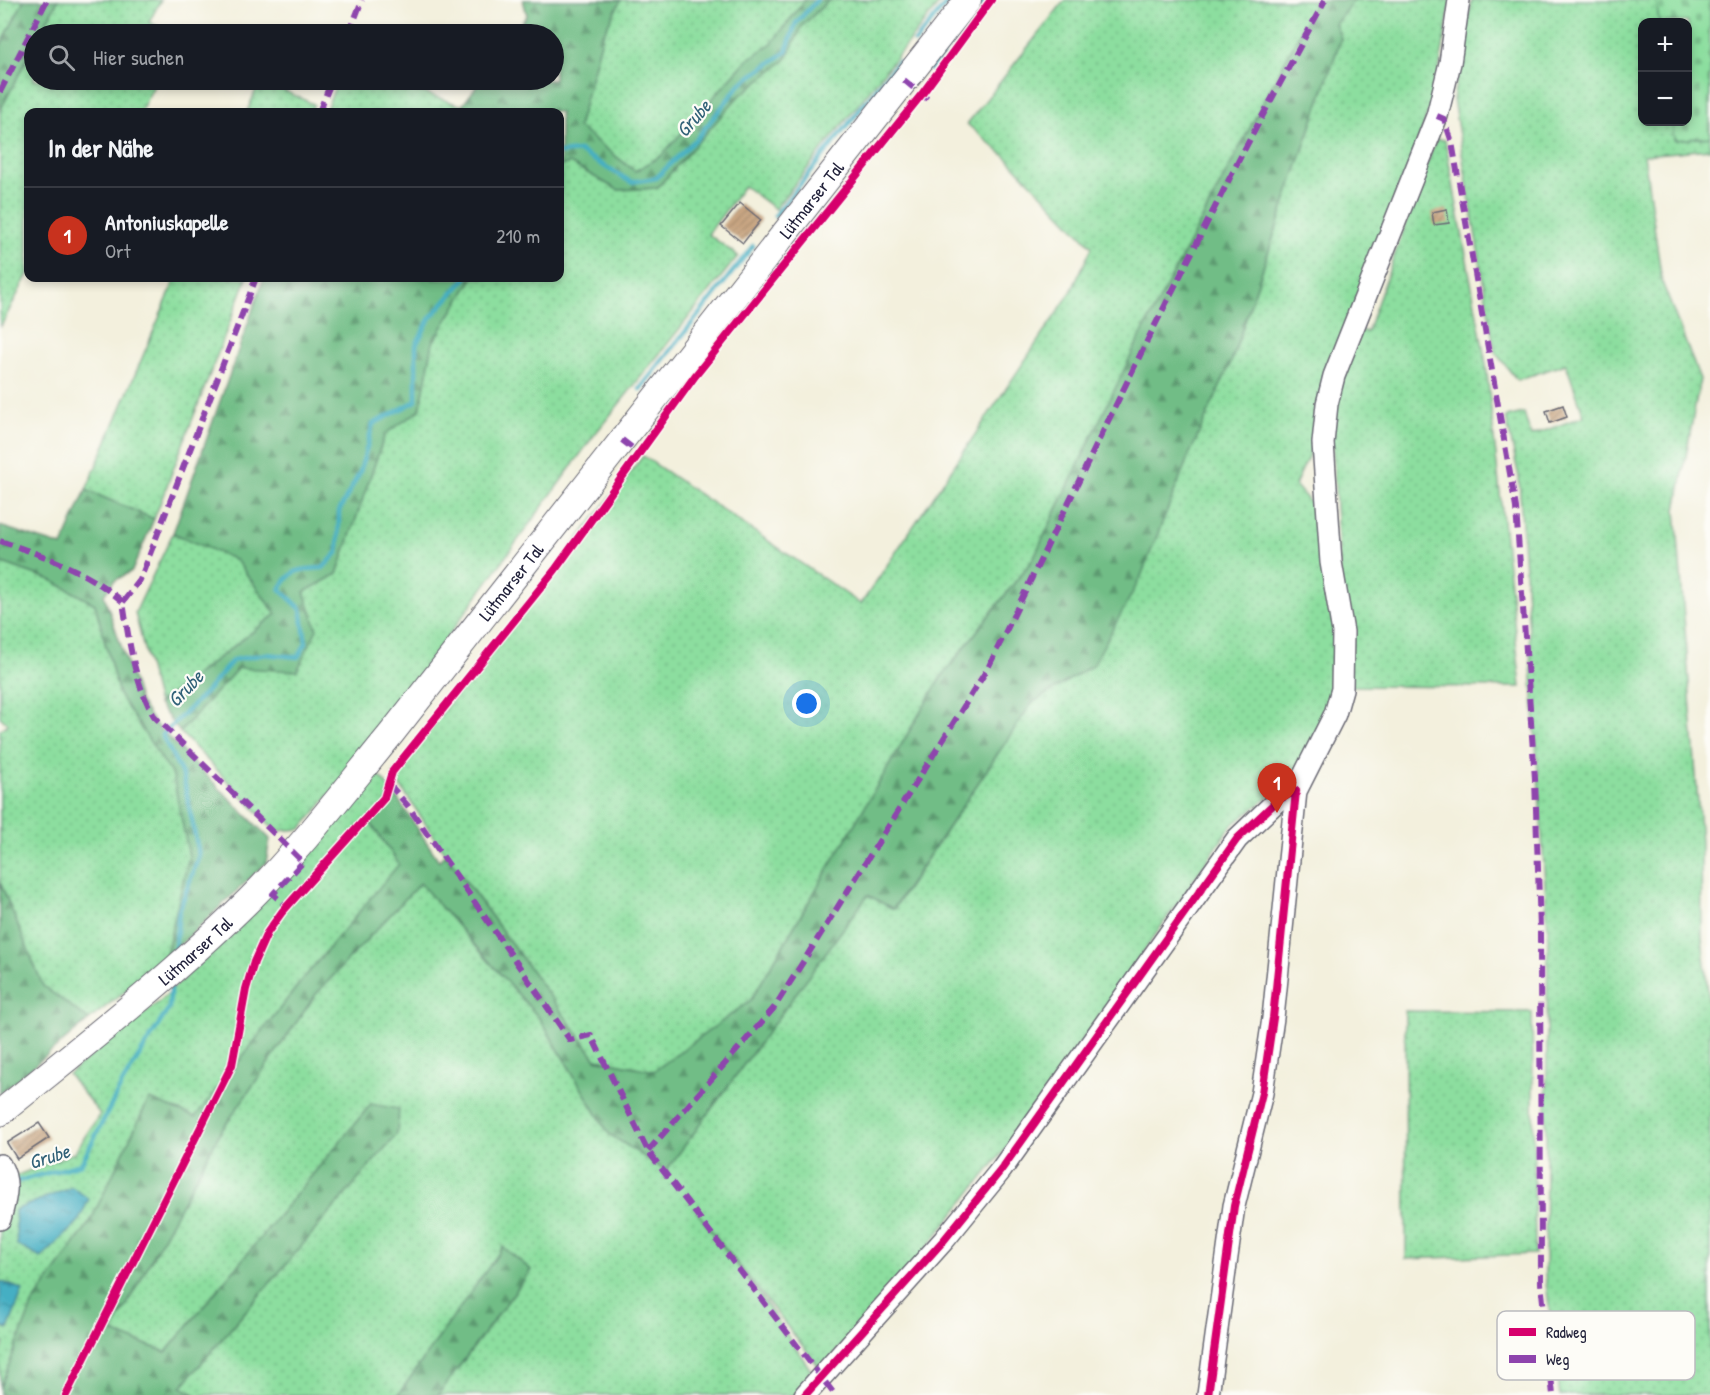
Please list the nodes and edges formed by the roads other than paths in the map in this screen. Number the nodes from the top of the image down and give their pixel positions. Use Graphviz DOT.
graph roads {
  1 [pos="968,0"];
  2 [pos="1459,0"];
  3 [pos="1296,791"];
  4 [pos="0,1113"];
  5 [pos="4,1178"];
  6 [pos="0,1219"];
  7 [pos="805,1395"];
  8 [pos="1208,1395"];
  1 -- 4 [label="main road, Lütmarser Tal"];
  2 -- 3 [label="street"];
  3 -- 7 [label="street"];
  3 -- 8 [label="street"];
  5 -- 6 [label="street"];
}
